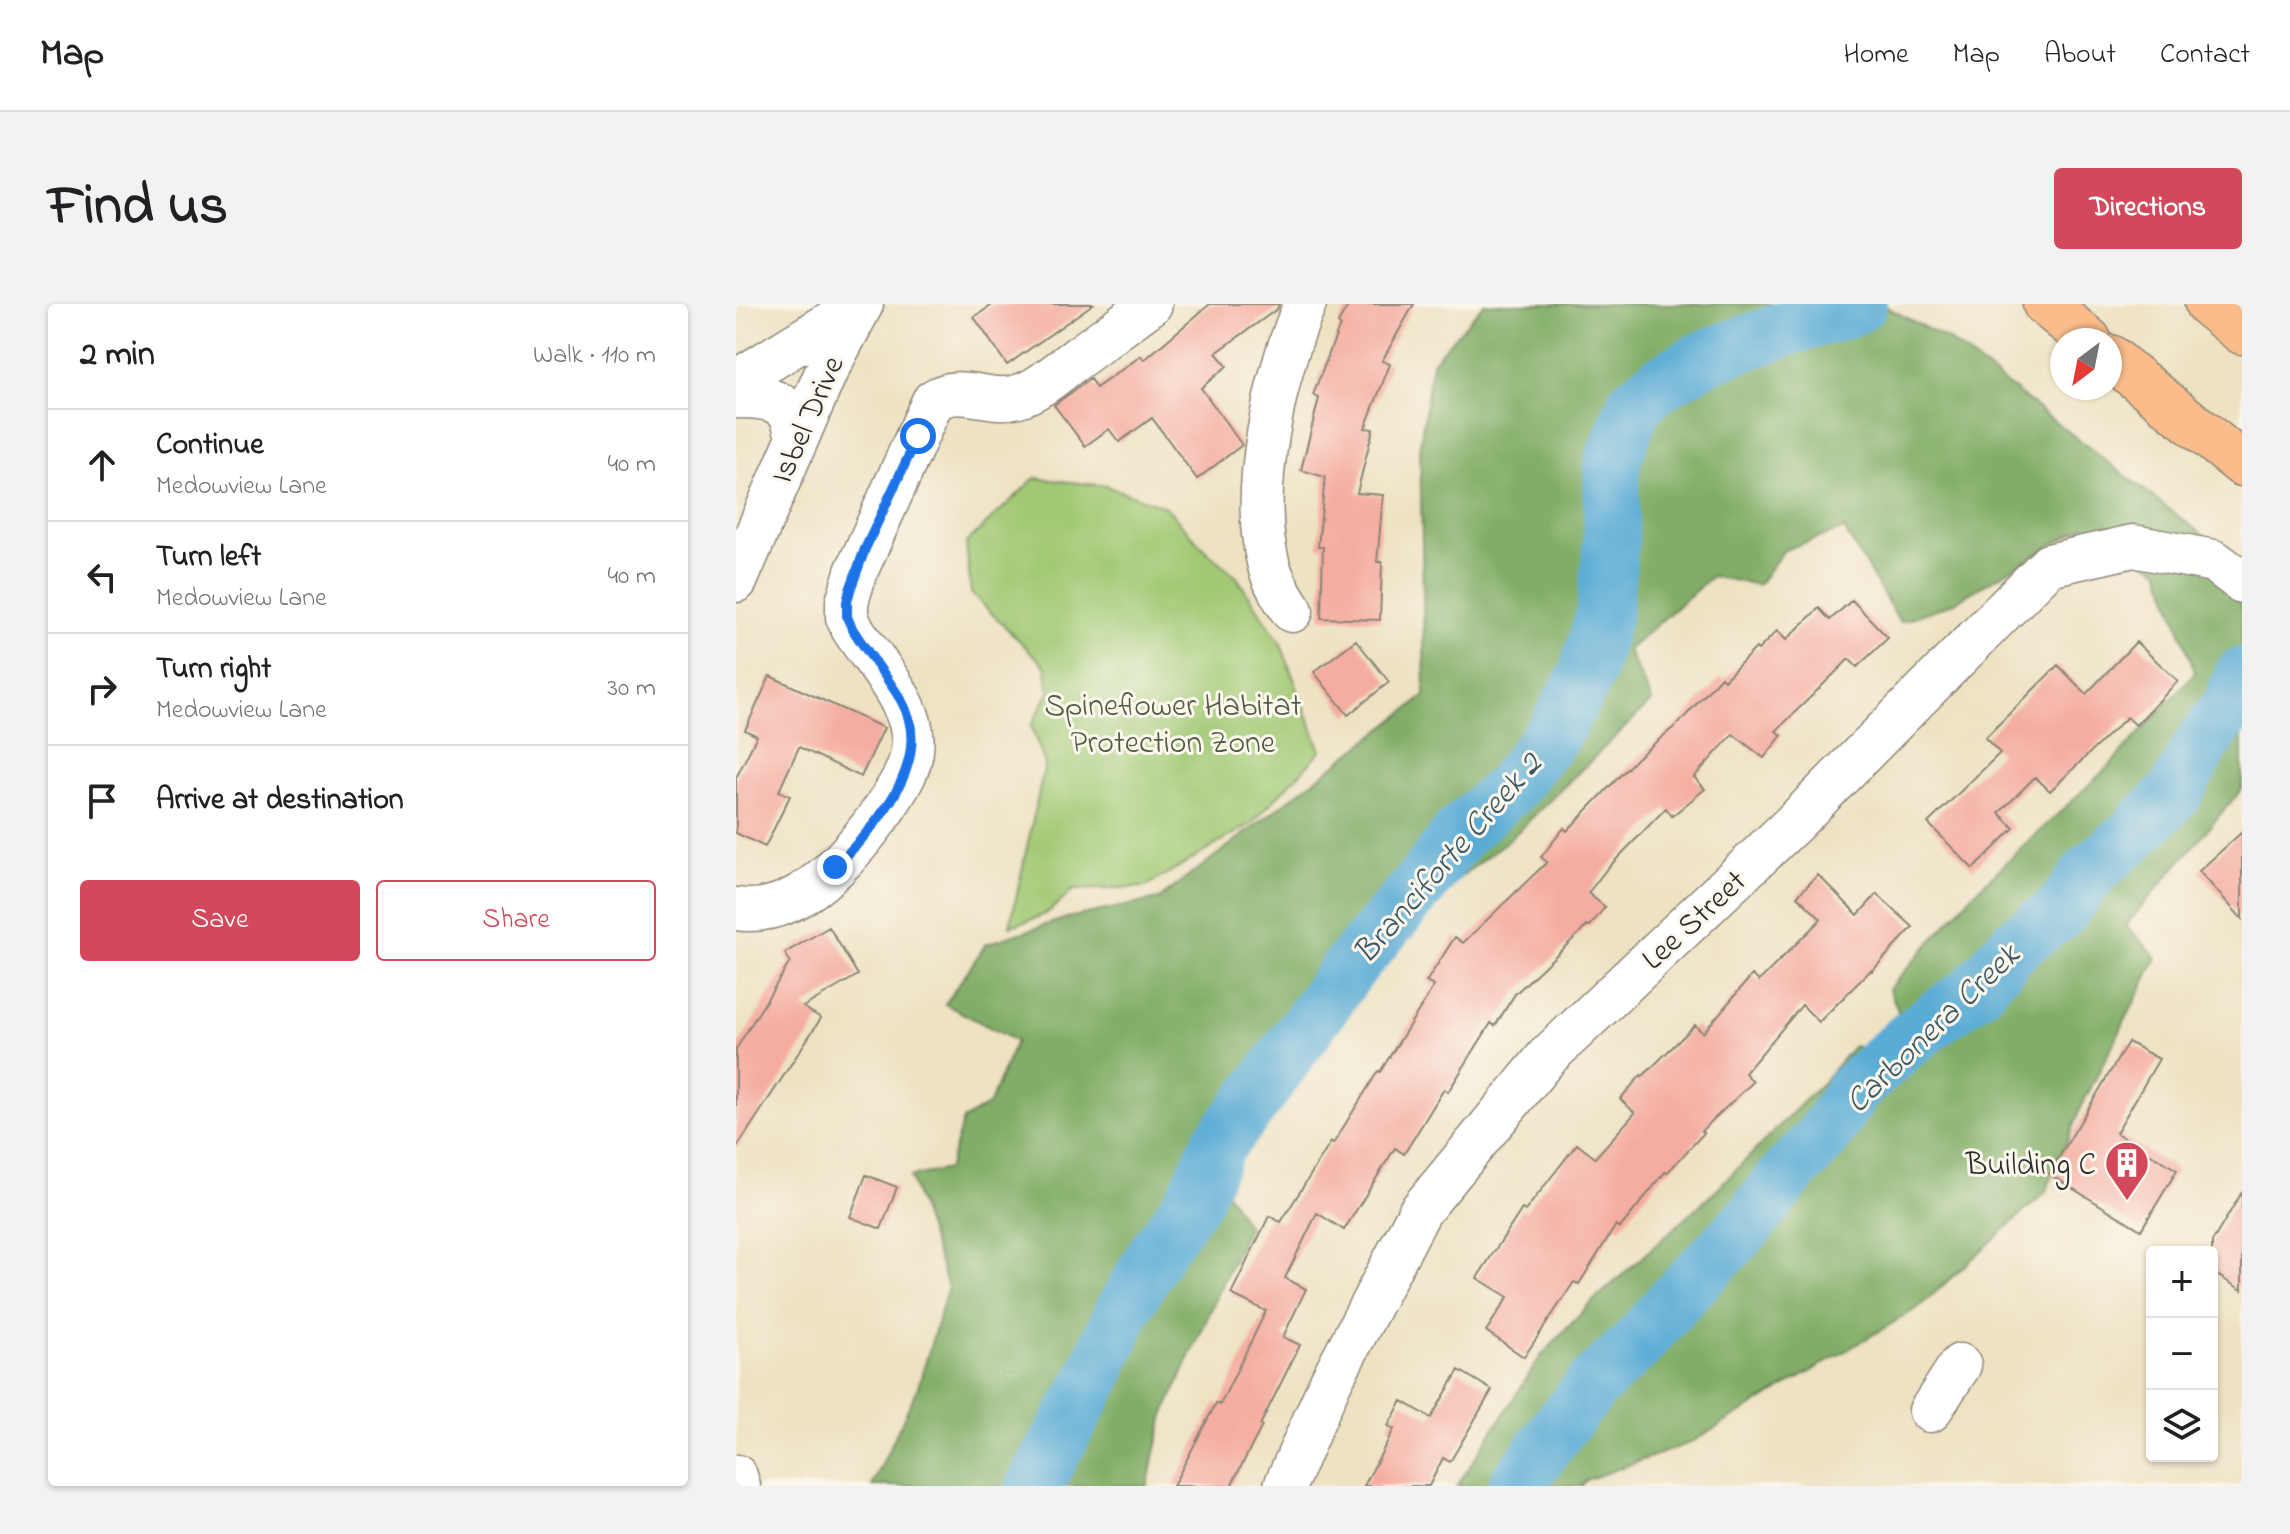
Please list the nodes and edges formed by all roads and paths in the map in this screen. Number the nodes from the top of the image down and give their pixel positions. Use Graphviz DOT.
graph roads {
  1 [pos="861,304"];
  2 [pos="1151,304"];
  3 [pos="1305,304"];
  4 [pos="2045,304"];
  5 [pos="2207,304"];
  6 [pos="2074,328"];
  7 [pos="2242,332"];
  8 [pos="2122,367"];
  9 [pos="736,381"];
  10 [pos="736,397"];
  11 [pos="797,436"];
  12 [pos="2242,464"];
  13 [pos="736,581"];
  14 [pos="2242,582"];
  15 [pos="1292,611"];
  16 [pos="736,909"];
  17 [pos="1960,1365"];
  18 [pos="1930,1411"];
  19 [pos="736,1476"];
  20 [pos="739,1486"];
  21 [pos="1285,1486"];
  1 -- 9 [label="street"];
  1 -- 11 [label="street, Isbel Drive"];
  2 -- 16 [label="street"];
  3 -- 15 [label="street"];
  4 -- 6 [label="highway"];
  5 -- 7 [label="highway"];
  8 -- 12 [label="highway"];
  10 -- 11 [label="street"];
  11 -- 13 [label="street, Isbel Drive"];
  14 -- 21 [label="street, Lee Street"];
  17 -- 18 [label="street"];
  19 -- 20 [label="street"];
}
